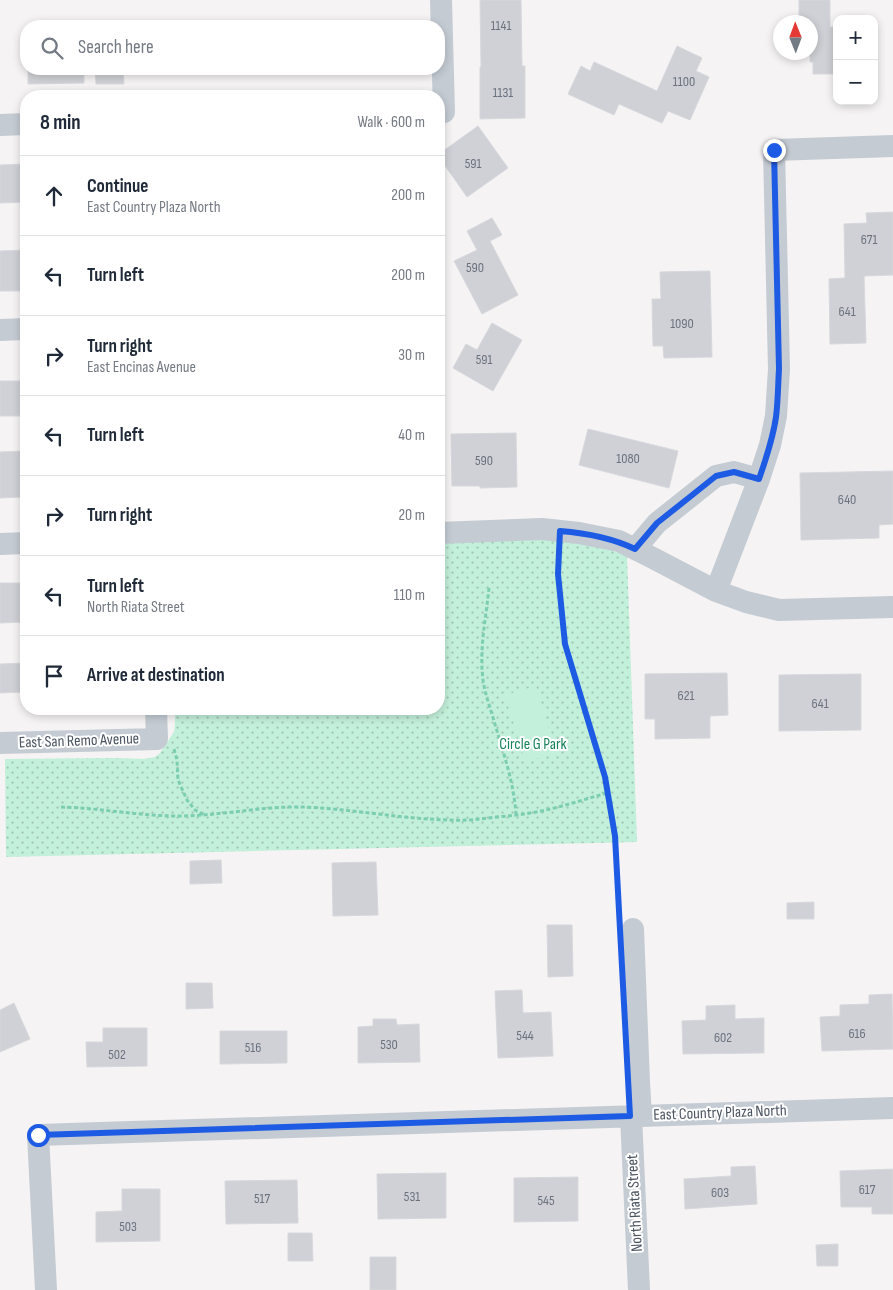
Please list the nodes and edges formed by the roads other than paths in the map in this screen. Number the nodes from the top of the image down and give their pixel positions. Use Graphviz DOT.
graph roads {
  1 [pos="441,0"];
  2 [pos="441,20"];
  3 [pos="441,75"];
  4 [pos="441,90"];
  5 [pos="20,124"];
  6 [pos="0,125"];
  7 [pos="893,146"];
  8 [pos="20,329"];
  9 [pos="0,330"];
  10 [pos="759,479"];
  11 [pos="445,533"];
  12 [pos="20,543"];
  13 [pos="0,544"];
  14 [pos="635,549"];
  15 [pos="716,591"];
  16 [pos="893,607"];
  17 [pos="156,715"];
  18 [pos="0,743"];
  19 [pos="626,926"];
  20 [pos="893,1108"];
  21 [pos="636,1116"];
  22 [pos="46,1290"];
  23 [pos="639,1290"];
  1 -- 2 [label="street"];
  3 -- 4 [label="street"];
  5 -- 6 [label="street"];
  7 -- 10 [label="street"];
  8 -- 9 [label="street"];
  10 -- 14 [label="street"];
  10 -- 15 [label="street"];
  11 -- 14 [label="street"];
  12 -- 13 [label="street"];
  14 -- 15 [label="street"];
  15 -- 16 [label="street"];
  17 -- 18 [label="street, East San Remo Avenue"];
  19 -- 21 [label="street, North Riata Street"];
  20 -- 21 [label="street, East Country Plaza North"];
  21 -- 22 [label="street, East Country Plaza North"];
  21 -- 23 [label="street, North Riata Street"];
}
